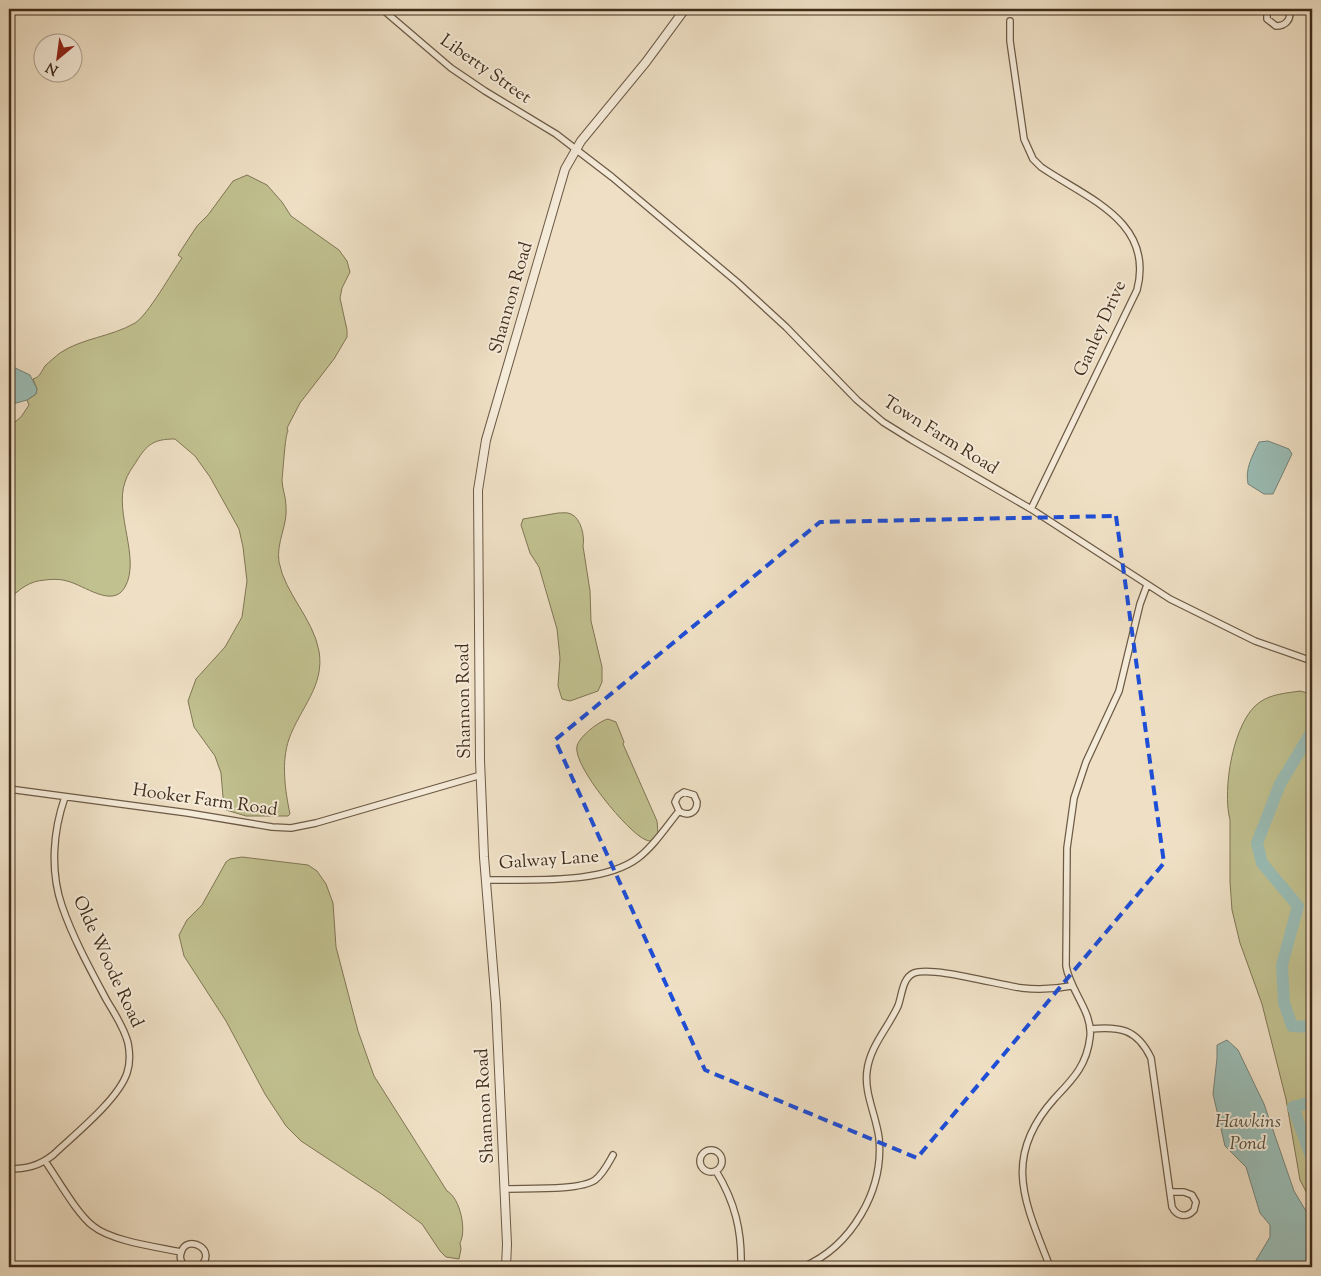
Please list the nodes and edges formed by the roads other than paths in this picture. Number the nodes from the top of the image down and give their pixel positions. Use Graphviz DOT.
graph roads {
  1 [pos="382,9"];
  2 [pos="685,9"];
  3 [pos="1267,9"];
  4 [pos="1289,9"];
  5 [pos="1010,21"];
  6 [pos="575,149"];
  7 [pos="1032,509"];
  8 [pos="1147,585"];
  9 [pos="1312,661"];
  10 [pos="481,775"];
  11 [pos="9,789"];
  12 [pos="65,797"];
  13 [pos="679,811"];
  14 [pos="487,880"];
  15 [pos="1071,986"];
  16 [pos="1090,1029"];
  17 [pos="613,1155"];
  18 [pos="45,1161"];
  19 [pos="9,1169"];
  20 [pos="716,1171"];
  21 [pos="504,1189"];
  22 [pos="1170,1192"];
  23 [pos="181,1252"];
  24 [pos="187,1267"];
  25 [pos="199,1267"];
  26 [pos="506,1267"];
  27 [pos="741,1267"];
  28 [pos="803,1267"];
  29 [pos="1050,1267"];
  1 -- 6 [label="street, Liberty Street"];
  2 -- 6 [label="street, Shannon Road"];
  3 -- 4 [label="street"];
  5 -- 7 [label="street, Ganley Drive"];
  6 -- 7 [label="street, Town Farm Road"];
  6 -- 10 [label="street, Shannon Road"];
  7 -- 8 [label="street, Town Farm Road"];
  8 -- 9 [label="street, Town Farm Road"];
  8 -- 15 [label="street"];
  10 -- 12 [label="street, Hooker Farm Road"];
  10 -- 14 [label="street, Shannon Road"];
  11 -- 12 [label="street, Hooker Farm Road"];
  12 -- 18 [label="street, Olde Woode Road"];
  13 -- 14 [label="street, Galway Lane"];
  14 -- 21 [label="street, Shannon Road"];
  15 -- 16 [label="street"];
  15 -- 28 [label="street"];
  16 -- 22 [label="street"];
  16 -- 29 [label="street"];
  17 -- 21 [label="street"];
  18 -- 19 [label="street, Olde Woode Road"];
  18 -- 23 [label="street"];
  20 -- 20 [label="street"];
  20 -- 27 [label="street"];
  21 -- 26 [label="street, Shannon Road"];
  22 -- 22 [label="street"];
  23 -- 24 [label="street"];
  23 -- 25 [label="street"];
}
